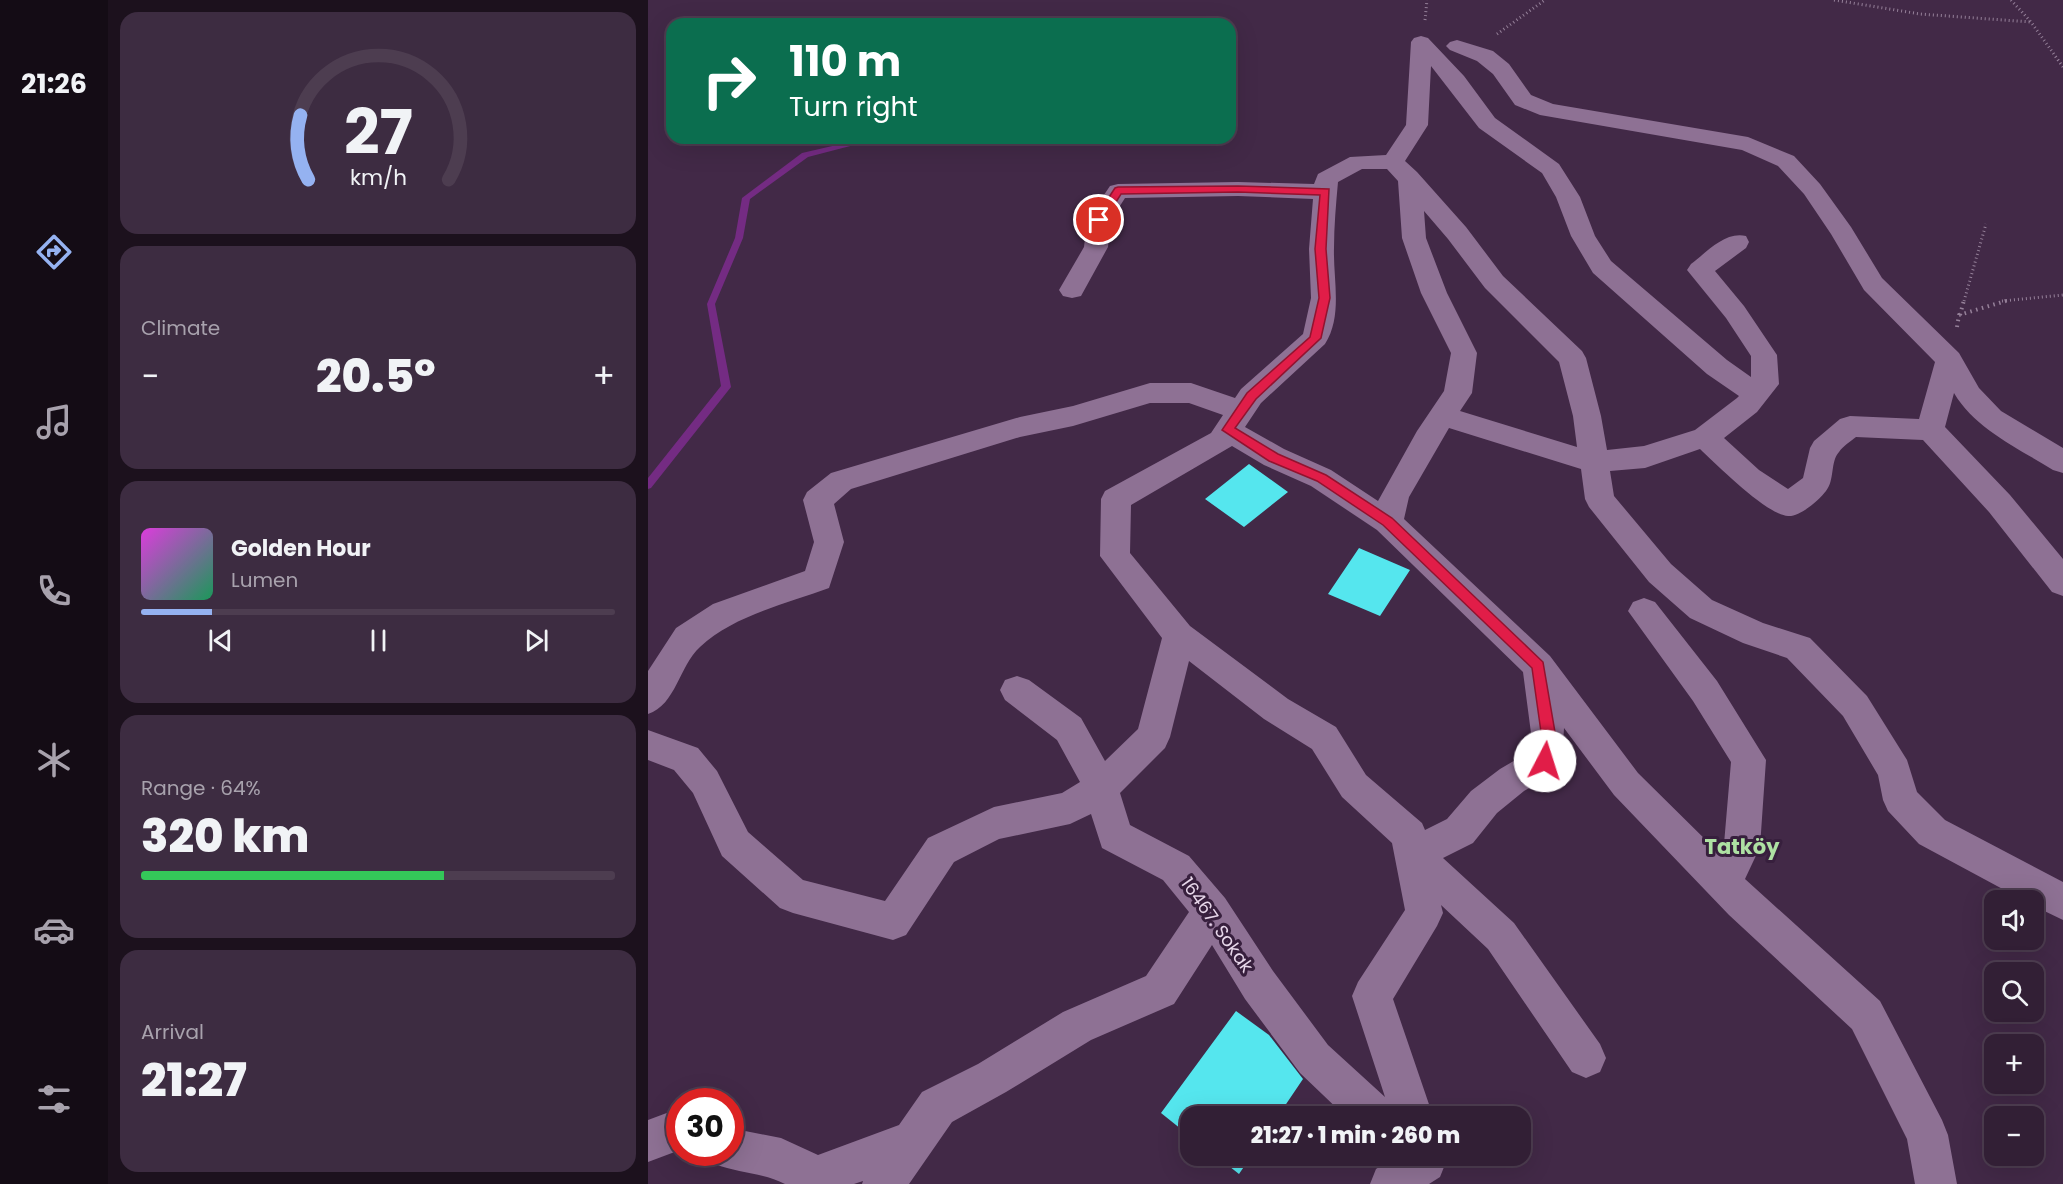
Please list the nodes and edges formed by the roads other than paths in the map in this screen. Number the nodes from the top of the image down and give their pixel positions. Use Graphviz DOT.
graph roads {
  1 [pos="1457,46"];
  2 [pos="1401,169"];
  3 [pos="1325,192"];
  4 [pos="1737,242"];
  5 [pos="1072,290"];
  6 [pos="1949,360"];
  7 [pos="1756,394"];
  8 [pos="1442,416"];
  9 [pos="1234,421"];
  10 [pos="1930,430"];
  11 [pos="1705,437"];
  12 [pos="1593,462"];
  13 [pos="2063,462"];
  14 [pos="1388,522"];
  15 [pos="2063,584"];
  16 [pos="1644,612"];
  17 [pos="1179,635"];
  18 [pos="1538,666"];
  19 [pos="1017,690"];
  20 [pos="648,700"];
  21 [pos="648,745"];
  22 [pos="1101,788"];
  23 [pos="1413,854"];
  24 [pos="1723,882"];
  25 [pos="2063,902"];
  26 [pos="1212,912"];
  27 [pos="1586,1058"];
  28 [pos="1364,1106"];
  29 [pos="1409,1106"];
  30 [pos="666,1134"];
  31 [pos="648,1141"];
  32 [pos="912,1141"];
  33 [pos="744,1152"];
  34 [pos="883,1184"];
  35 [pos="1936,1184"];
  1 -- 6 [label="street"];
  2 -- 3 [label="street"];
  2 -- 7 [label="street"];
  2 -- 8 [label="street"];
  2 -- 12 [label="street"];
  3 -- 5 [label="street"];
  3 -- 9 [label="street"];
  4 -- 7 [label="street"];
  6 -- 10 [label="street"];
  6 -- 13 [label="street"];
  7 -- 11 [label="street"];
  8 -- 12 [label="street"];
  8 -- 14 [label="street"];
  9 -- 14 [label="street"];
  9 -- 17 [label="street"];
  9 -- 20 [label="street"];
  10 -- 11 [label="street"];
  10 -- 15 [label="street"];
  11 -- 12 [label="street"];
  12 -- 25 [label="street"];
  14 -- 18 [label="street"];
  16 -- 24 [label="street"];
  17 -- 22 [label="street"];
  17 -- 23 [label="street"];
  18 -- 23 [label="street"];
  18 -- 24 [label="street"];
  19 -- 22 [label="street, 16467. Sokak"];
  21 -- 22 [label="street"];
  22 -- 26 [label="street, 16467. Sokak"];
  23 -- 27 [label="street"];
  23 -- 29 [label="street"];
  24 -- 35 [label="street"];
  26 -- 28 [label="street, 16467. Sokak"];
  26 -- 32 [label="street"];
  30 -- 31 [label="street"];
  32 -- 33 [label="street"];
  32 -- 34 [label="street"];
}
